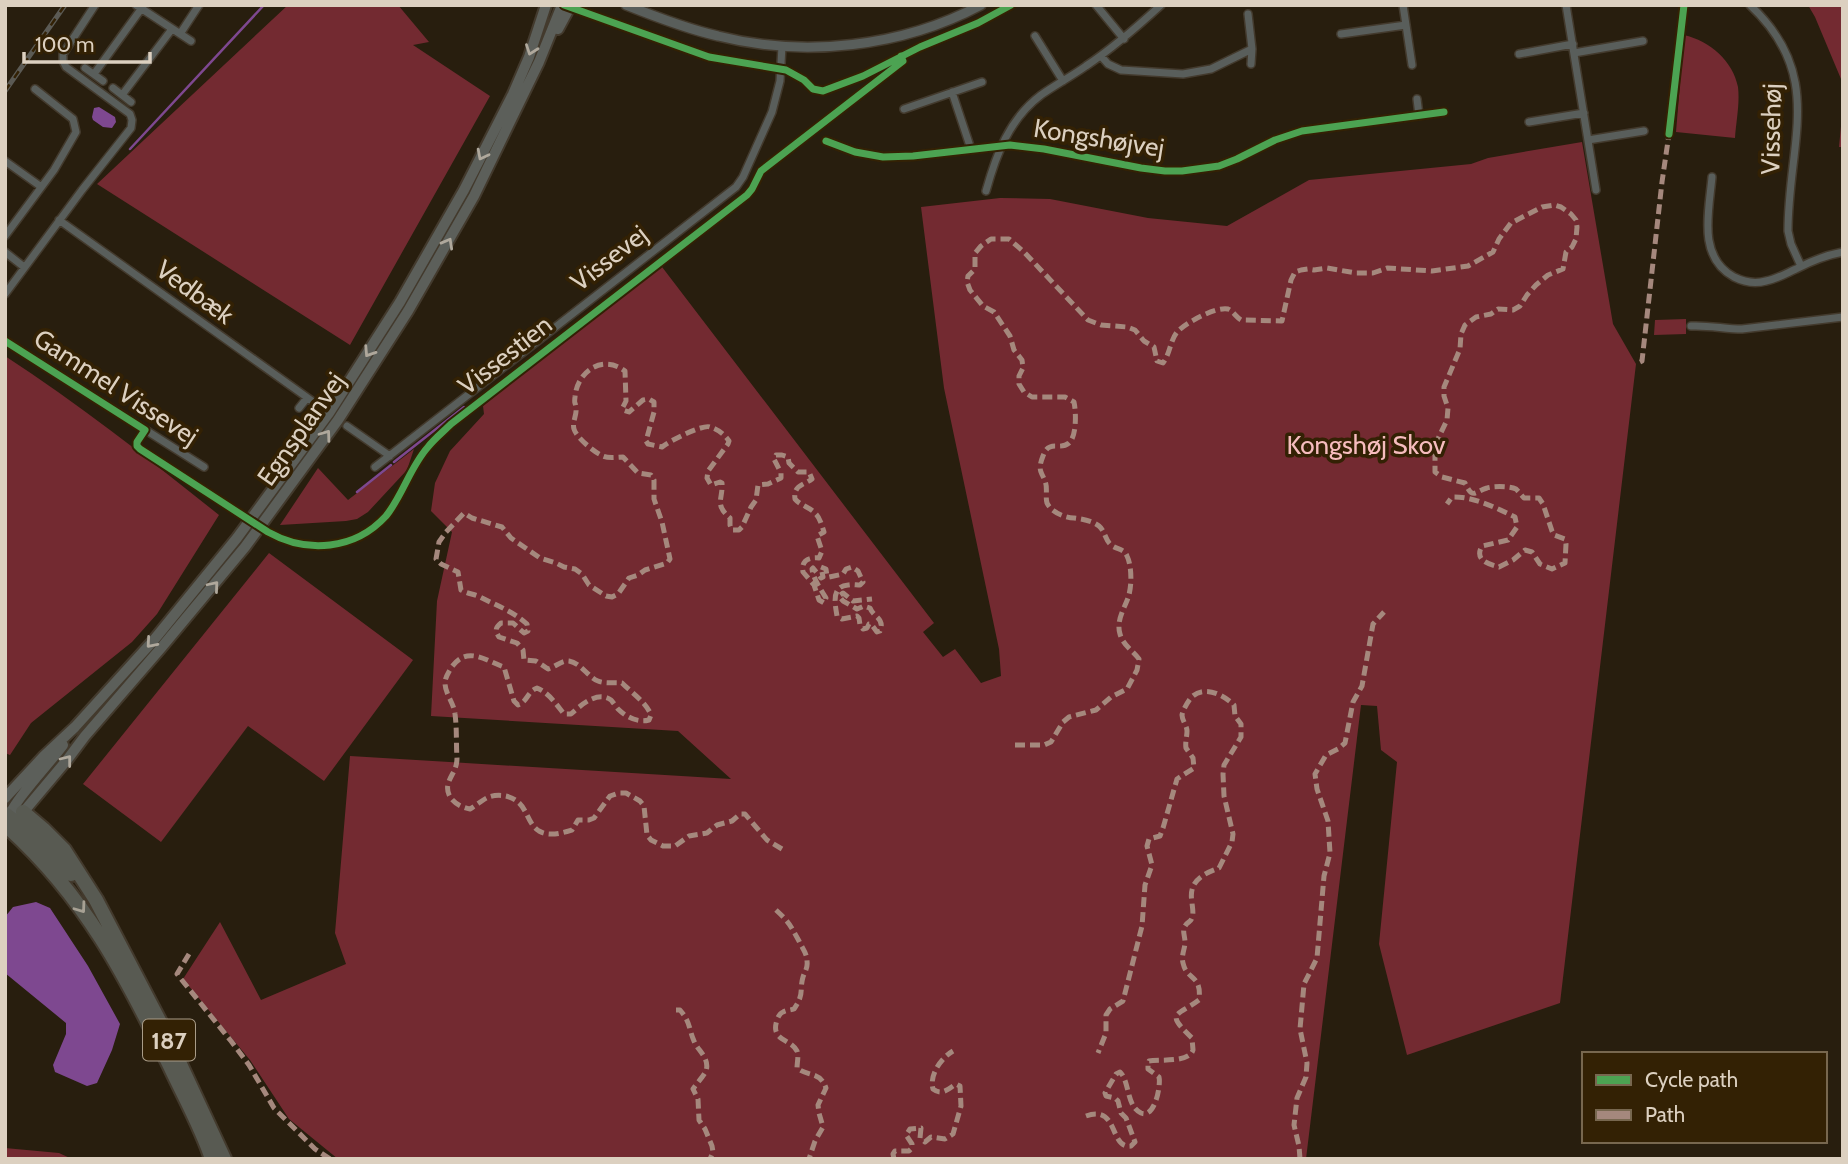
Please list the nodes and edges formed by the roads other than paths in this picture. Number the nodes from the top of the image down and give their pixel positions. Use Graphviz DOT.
graph roads {
  1 [pos="95,5"];
  2 [pos="199,5"];
  3 [pos="546,5"];
  4 [pos="562,5"];
  5 [pos="571,5"];
  6 [pos="626,5"];
  7 [pos="981,5"];
  8 [pos="1096,5"];
  9 [pos="1161,5"];
  10 [pos="1403,5"];
  11 [pos="1566,5"];
  12 [pos="1750,5"];
  13 [pos="140,6"];
  14 [pos="1248,14"];
  15 [pos="1406,24"];
  16 [pos="172,29"];
  17 [pos="180,34"];
  18 [pos="1341,34"];
  19 [pos="1035,36"];
  20 [pos="1124,39"];
  21 [pos="191,41"];
  22 [pos="1643,41"];
  23 [pos="782,46"];
  24 [pos="1252,49"];
  25 [pos="1573,49"];
  26 [pos="1519,54"];
  27 [pos="1101,56"];
  28 [pos="539,62"];
  29 [pos="1251,64"];
  30 [pos="1412,65"];
  31 [pos="85,68"];
  32 [pos="94,74"];
  33 [pos="103,81"];
  34 [pos="1063,81"];
  35 [pos="982,82"];
  36 [pos="35,89"];
  37 [pos="113,89"];
  38 [pos="952,92"];
  39 [pos="122,95"];
  40 [pos="1417,99"];
  41 [pos="131,102"];
  42 [pos="904,108"];
  43 [pos="1444,112"];
  44 [pos="1584,113"];
  45 [pos="1419,115"];
  46 [pos="1529,122"];
  47 [pos="1644,131"];
  48 [pos="1588,140"];
  49 [pos="826,141"];
  50 [pos="1001,145"];
  51 [pos="971,149"];
  52 [pos="5,161"];
  53 [pos="1712,177"];
  54 [pos="40,186"];
  55 [pos="1596,190"];
  56 [pos="986,191"];
  57 [pos="59,220"];
  58 [pos="5,236"];
  59 [pos="5,252"];
  60 [pos="1843,252"];
  61 [pos="24,267"];
  62 [pos="1801,267"];
  63 [pos="5,294"];
  64 [pos="1843,317"];
  65 [pos="1691,326"];
  66 [pos="5,341"];
  67 [pos="307,398"];
  68 [pos="319,406"];
  69 [pos="299,408"];
  70 [pos="347,426"];
  71 [pos="390,456"];
  72 [pos="204,467"];
  73 [pos="375,467"];
  74 [pos="9,813"];
  75 [pos="212,1159"];
  76 [pos="224,1159"];
  1 -- 57 [label="street"];
  2 -- 17 [label="street"];
  3 -- 74 [label="main road, Egnsplanvej, one-way"];
  4 -- 28 [label="main road, Egnsplanvej"];
  5 -- 28 [label="main road"];
  6 -- 23 [label="street"];
  7 -- 23 [label="street"];
  8 -- 20 [label="street"];
  9 -- 20 [label="street, Kongshøjvej"];
  10 -- 15 [label="street"];
  11 -- 25 [label="street"];
  12 -- 62 [label="street, Vissehøj"];
  13 -- 16 [label="street"];
  13 -- 32 [label="street"];
  14 -- 24 [label="street"];
  15 -- 18 [label="street"];
  15 -- 30 [label="street"];
  16 -- 17 [label="street"];
  16 -- 39 [label="street"];
  17 -- 21 [label="street"];
  19 -- 34 [label="street, Kongshøjvej"];
  20 -- 27 [label="street, Kongshøjvej"];
  22 -- 25 [label="street"];
  23 -- 71 [label="street, Vissevej"];
  24 -- 27 [label="street"];
  24 -- 29 [label="street"];
  25 -- 26 [label="street"];
  25 -- 44 [label="street"];
  27 -- 34 [label="street, Kongshøjvej"];
  74 -- 28 [label="main road, Egnsplanvej, one-way"];
  31 -- 32 [label="street"];
  32 -- 33 [label="street"];
  34 -- 50 [label="street, Kongshøjvej"];
  35 -- 38 [label="street"];
  36 -- 54 [label="street"];
  37 -- 39 [label="street"];
  38 -- 42 [label="street"];
  38 -- 51 [label="street"];
  39 -- 41 [label="street"];
  40 -- 45 [label="street"];
  43 -- 45 [label="street, Kongshøjvej"];
  44 -- 46 [label="street"];
  44 -- 48 [label="street"];
  45 -- 50 [label="street, Kongshøjvej"];
  47 -- 48 [label="street"];
  48 -- 55 [label="street"];
  49 -- 51 [label="street, Kongshøjvej"];
  50 -- 51 [label="street, Kongshøjvej"];
  50 -- 56 [label="street, Kongshøjvej"];
  52 -- 54 [label="street"];
  53 -- 62 [label="street"];
  54 -- 58 [label="street"];
  57 -- 61 [label="street"];
  57 -- 67 [label="street, Vedbæk"];
  59 -- 61 [label="street"];
  60 -- 62 [label="street"];
  61 -- 63 [label="street"];
  64 -- 65 [label="street"];
  66 -- 72 [label="street, Gammel Vissevej"];
  67 -- 68 [label="street, Vedbæk"];
  67 -- 69 [label="street"];
  70 -- 71 [label="street"];
  71 -- 73 [label="street, Vissevej"];
  74 -- 75 [label="highway, 187, one-way"];
  74 -- 76 [label="highway, 187"];
}
